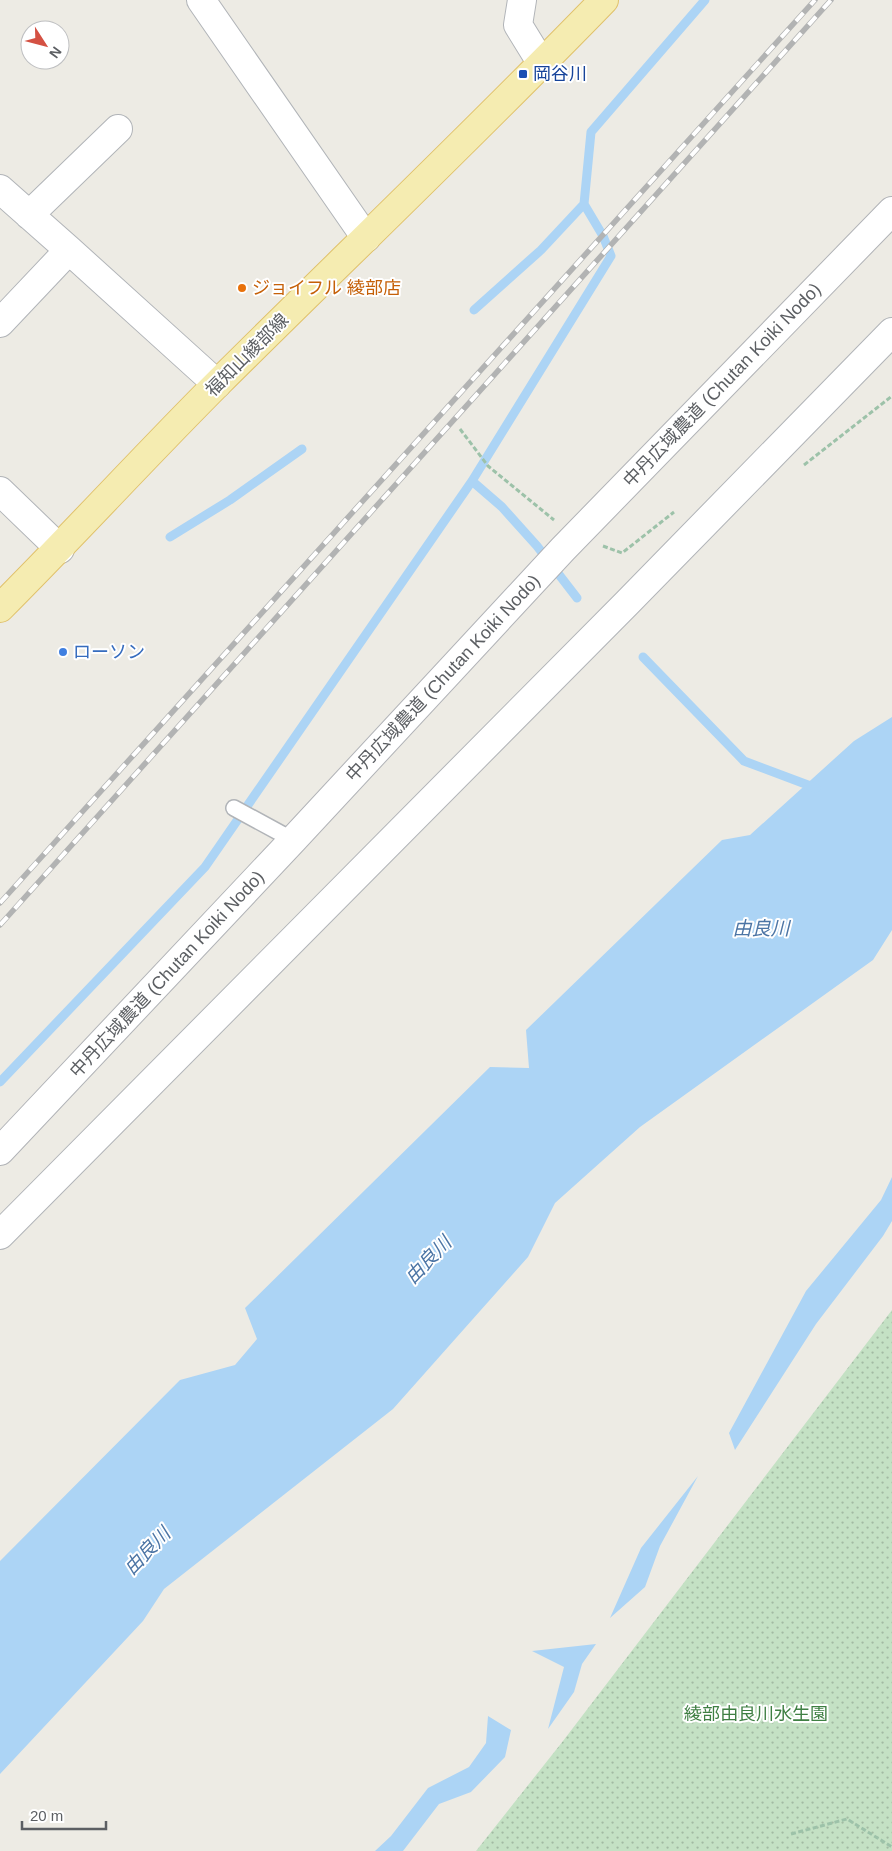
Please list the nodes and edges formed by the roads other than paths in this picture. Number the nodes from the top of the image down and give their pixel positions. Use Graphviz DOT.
graph roads {
  1 [pos="201,0"];
  2 [pos="522,0"];
  3 [pos="604,0"];
  4 [pos="542,64"];
  5 [pos="118,128"];
  6 [pos="0,189"];
  7 [pos="892,211"];
  8 [pos="29,215"];
  9 [pos="366,238"];
  10 [pos="69,250"];
  11 [pos="0,323"];
  12 [pos="892,332"];
  13 [pos="217,384"];
  14 [pos="0,491"];
  15 [pos="60,549"];
  16 [pos="0,608"];
  17 [pos="234,808"];
  18 [pos="293,840"];
  19 [pos="0,1151"];
  20 [pos="0,1236"];
  1 -- 9 [label="street"];
  2 -- 4 [label="street"];
  3 -- 4 [label="main road, 福知山綾部線"];
  4 -- 9 [label="main road, 福知山綾部線"];
  5 -- 8 [label="street"];
  6 -- 8 [label="street"];
  7 -- 18 [label="street, 中丹広域農道 (Chutan Koiki Nodo)"];
  8 -- 10 [label="street"];
  9 -- 13 [label="main road, 福知山綾部線"];
  10 -- 11 [label="street"];
  10 -- 13 [label="street"];
  12 -- 20 [label="street"];
  13 -- 15 [label="main road, 福知山綾部線"];
  14 -- 15 [label="street"];
  15 -- 16 [label="main road, 福知山綾部線"];
  17 -- 18 [label="lane"];
  18 -- 19 [label="street, 中丹広域農道 (Chutan Koiki Nodo)"];
}
